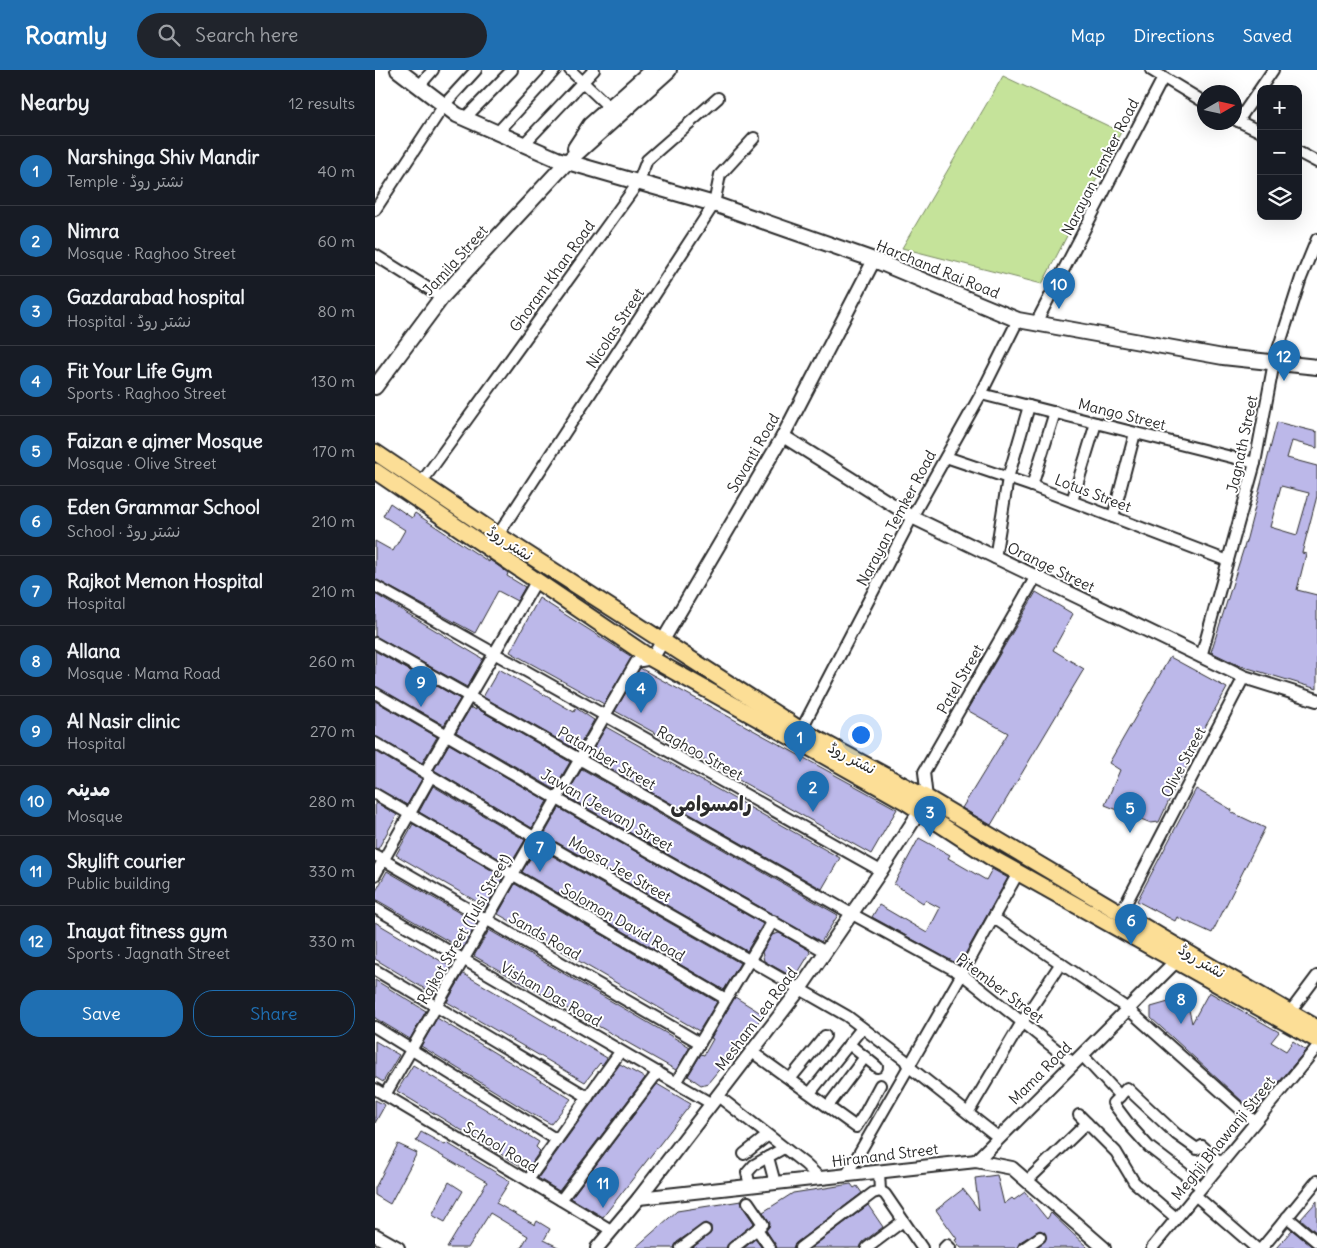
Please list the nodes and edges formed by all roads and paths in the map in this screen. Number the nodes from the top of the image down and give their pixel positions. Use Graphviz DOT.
graph roads {
  1 [pos="398,70"];
  2 [pos="433,70"];
  3 [pos="476,70"];
  4 [pos="512,70"];
  5 [pos="555,70"];
  6 [pos="570,70"];
  7 [pos="594,70"];
  8 [pos="652,70"];
  9 [pos="669,70"];
  10 [pos="1151,70"];
  11 [pos="1273,70"];
  12 [pos="1163,78"];
  13 [pos="583,82"];
  14 [pos="419,86"];
  15 [pos="1197,97"];
  16 [pos="718,98"];
  17 [pos="445,105"];
  18 [pos="609,107"];
  19 [pos="1242,112"];
  20 [pos="465,118"];
  21 [pos="1242,123"];
  22 [pos="1257,130"];
  23 [pos="497,133"];
  24 [pos="754,138"];
  25 [pos="523,144"];
  26 [pos="1302,154"];
  27 [pos="562,160"];
  28 [pos="1317,162"];
  29 [pos="638,183"];
  30 [pos="714,204"];
  31 [pos="375,210"];
  32 [pos="1317,239"];
  33 [pos="375,255"];
  34 [pos="874,260"];
  35 [pos="442,297"];
  36 [pos="1018,320"];
  37 [pos="1036,323"];
  38 [pos="1274,362"];
  39 [pos="1317,367"];
  40 [pos="375,387"];
  41 [pos="981,394"];
  42 [pos="1029,406"];
  43 [pos="1055,412"];
  44 [pos="1096,423"];
  45 [pos="1135,433"];
  46 [pos="783,436"];
  47 [pos="375,452"];
  48 [pos="945,457"];
  49 [pos="1255,463"];
  50 [pos="375,470"];
  51 [pos="1008,478"];
  52 [pos="421,483"];
  53 [pos="1032,486"];
  54 [pos="1072,501"];
  55 [pos="912,517"];
  56 [pos="1113,517"];
  57 [pos="498,535"];
  58 [pos="995,558"];
  59 [pos="1228,561"];
  60 [pos="1035,578"];
  61 [pos="537,580"];
  62 [pos="375,586"];
  63 [pos="662,642"];
  64 [pos="375,643"];
  65 [pos="494,654"];
  66 [pos="1201,657"];
  67 [pos="652,658"];
  68 [pos="1244,677"];
  69 [pos="375,693"];
  70 [pos="469,697"];
  71 [pos="1317,700"];
  72 [pos="605,716"];
  73 [pos="801,730"];
  74 [pos="447,735"];
  75 [pos="375,743"];
  76 [pos="579,760"];
  77 [pos="428,774"];
  78 [pos="375,794"];
  79 [pos="557,799"];
  80 [pos="924,805"];
  81 [pos="409,815"];
  82 [pos="534,837"];
  83 [pos="379,857"];
  84 [pos="881,871"];
  85 [pos="1018,873"];
  86 [pos="512,875"];
  87 [pos="375,876"];
  88 [pos="375,908"];
  89 [pos="1121,913"];
  90 [pos="851,914"];
  91 [pos="994,918"];
  92 [pos="487,920"];
  93 [pos="773,921"];
  94 [pos="826,952"];
  95 [pos="464,960"];
  96 [pos="749,960"];
  97 [pos="1176,961"];
  98 [pos="1061,963"];
  99 [pos="375,970"];
  100 [pos="962,974"];
  101 [pos="1317,976"];
  102 [pos="800,989"];
  103 [pos="726,999"];
  104 [pos="437,1006"];
  105 [pos="1128,1009"];
  106 [pos="1290,1012"];
  107 [pos="1022,1022"];
  108 [pos="375,1027"];
  109 [pos="862,1028"];
  110 [pos="1317,1028"];
  111 [pos="825,1036"];
  112 [pos="1317,1040"];
  113 [pos="700,1043"];
  114 [pos="849,1044"];
  115 [pos="1317,1047"];
  116 [pos="411,1050"];
  117 [pos="620,1052"];
  118 [pos="752,1052"];
  119 [pos="865,1057"];
  120 [pos="1077,1059"];
  121 [pos="908,1066"];
  122 [pos="877,1067"];
  123 [pos="658,1072"];
  124 [pos="790,1079"];
  125 [pos="676,1083"];
  126 [pos="880,1085"];
  127 [pos="375,1089"];
  128 [pos="810,1093"];
  129 [pos="385,1095"];
  130 [pos="1120,1096"];
  131 [pos="588,1097"];
  132 [pos="715,1100"];
  133 [pos="828,1106"];
  134 [pos="968,1114"];
  135 [pos="1255,1122"];
  136 [pos="767,1136"];
  137 [pos="998,1137"];
  138 [pos="557,1140"];
  139 [pos="784,1148"];
  140 [pos="744,1154"];
  141 [pos="768,1157"];
  142 [pos="976,1161"];
  143 [pos="1221,1163"];
  144 [pos="879,1172"];
  145 [pos="846,1176"];
  146 [pos="821,1179"];
  147 [pos="528,1180"];
  148 [pos="1027,1181"];
  149 [pos="1317,1181"];
  150 [pos="775,1184"];
  151 [pos="750,1186"];
  152 [pos="880,1191"];
  153 [pos="1198,1191"];
  154 [pos="639,1198"];
  155 [pos="561,1200"];
  156 [pos="748,1202"];
  157 [pos="1287,1217"];
  158 [pos="1176,1218"];
  159 [pos="903,1221"];
  160 [pos="757,1229"];
  161 [pos="611,1230"];
  162 [pos="705,1230"];
  163 [pos="375,1235"];
  164 [pos="1040,1237"];
  165 [pos="1317,1242"];
  166 [pos="398,1248"];
  167 [pos="597,1248"];
  168 [pos="681,1248"];
  169 [pos="733,1248"];
  170 [pos="770,1248"];
  171 [pos="800,1248"];
  172 [pos="867,1248"];
  173 [pos="922,1248"];
  174 [pos="944,1248"];
  175 [pos="950,1248"];
  176 [pos="1025,1248"];
  177 [pos="1104,1248"];
  178 [pos="1152,1248"];
  179 [pos="1257,1248"];
  180 [pos="1262,1248"];
  1 -- 14 [label="main road, Harchand Rai Road"];
  2 -- 14 [label="street"];
  3 -- 17 [label="street"];
  4 -- 20 [label="street"];
  5 -- 23 [label="street"];
  6 -- 13 [label="street"];
  7 -- 13 [label="street"];
  8 -- 18 [label="main road, Jamila Street"];
  9 -- 27 [label="main road, Jamila Street"];
  10 -- 12 [label="street"];
  11 -- 19 [label="street"];
  12 -- 15 [label="street"];
  12 -- 37 [label="street, Narayan Temker Road"];
  13 -- 18 [label="street"];
  13 -- 25 [label="street"];
  14 -- 17 [label="main road, Harchand Rai Road"];
  16 -- 29 [label="street, Ghoram Khan Road"];
  17 -- 20 [label="main road, Harchand Rai Road"];
  17 -- 31 [label="street"];
  18 -- 27 [label="main road, Jamila Street"];
  20 -- 23 [label="main road, Harchand Rai Road"];
  21 -- 22 [label="street"];
  23 -- 25 [label="main road, Harchand Rai Road"];
  24 -- 30 [label="street, Nicolas Street"];
  25 -- 27 [label="main road, Harchand Rai Road"];
  26 -- 28 [label="street"];
  27 -- 29 [label="main road, Harchand Rai Road"];
  27 -- 35 [label="main road, Jamila Street"];
  29 -- 30 [label="main road, Harchand Rai Road"];
  29 -- 52 [label="street, Ghoram Khan Road"];
  30 -- 34 [label="main road, Harchand Rai Road"];
  30 -- 57 [label="street, Nicolas Street"];
  32 -- 38 [label="street, Jagnath Street"];
  33 -- 35 [label="street"];
  34 -- 36 [label="main road, Harchand Rai Road"];
  34 -- 46 [label="street, Savanti Road"];
  35 -- 40 [label="main road, Jamila Street"];
  36 -- 37 [label="main road, Harchand Rai Road"];
  36 -- 41 [label="street, Narayan Temker Road"];
  37 -- 38 [label="main road, Harchand Rai Road"];
  38 -- 39 [label="main road, Harchand Rai Road"];
  38 -- 49 [label="street, Jagnath Street"];
  41 -- 42 [label="street, Mango Street"];
  41 -- 48 [label="street, Narayan Temker Road"];
  42 -- 43 [label="street, Mango Street"];
  42 -- 51 [label="street"];
  43 -- 44 [label="street, Mango Street"];
  43 -- 53 [label="street"];
  44 -- 45 [label="street, Mango Street"];
  44 -- 54 [label="street"];
  45 -- 49 [label="street, Mango Street"];
  45 -- 56 [label="street"];
  46 -- 55 [label="street, Orange Street"];
  46 -- 63 [label="street, Savanti Road"];
  47 -- 52 [label="main road, نشتر روڈ"];
  48 -- 51 [label="street, Lotus Street"];
  48 -- 55 [label="street, Narayan Temker Road"];
  49 -- 59 [label="street, Jagnath Street"];
  50 -- 61 [label="main road, نشتر روڈ"];
  51 -- 53 [label="street, Lotus Street"];
  51 -- 58 [label="street"];
  52 -- 57 [label="main road, نشتر روڈ"];
  53 -- 54 [label="street, Lotus Street"];
  54 -- 56 [label="street, Lotus Street"];
  55 -- 58 [label="street, Orange Street"];
  55 -- 73 [label="street, Narayan Temker Road"];
  56 -- 59 [label="street, Lotus Street"];
  57 -- 63 [label="main road, نشتر روڈ"];
  58 -- 60 [label="street, Orange Street"];
  59 -- 66 [label="street, Jagnath Street"];
  60 -- 66 [label="street, Orange Street"];
  60 -- 80 [label="street, Patel Street"];
  61 -- 65 [label="street"];
  61 -- 67 [label="main road, نشتر روڈ"];
  62 -- 65 [label="street, Raghoo Street"];
  63 -- 67 [label="street, Savanti Road"];
  63 -- 73 [label="main road, نشتر روڈ"];
  64 -- 70 [label="street, Patamber Street"];
  65 -- 70 [label="street"];
  65 -- 72 [label="street, Raghoo Street"];
  66 -- 68 [label="street, Orange Street"];
  67 -- 72 [label="street, Rajkot Street (Tulsi Street)"];
  67 -- 80 [label="main road, نشتر روڈ"];
  68 -- 71 [label="street, Orange Street"];
  68 -- 89 [label="street, Olive Street"];
  69 -- 74 [label="street, Jawan (Jeevan) Street"];
  70 -- 74 [label="street"];
  70 -- 76 [label="street, Patamber Street"];
  72 -- 76 [label="street, Rajkot Street (Tulsi Street)"];
  72 -- 84 [label="street, Raghoo Street"];
  73 -- 80 [label="main road, نشتر روڈ"];
  74 -- 77 [label="street"];
  74 -- 79 [label="street, Jawan (Jeevan) Street"];
  75 -- 77 [label="street, Moosa Jee Street"];
  76 -- 79 [label="street, Rajkot Street (Tulsi Street)"];
  76 -- 90 [label="street, Patamber Street"];
  77 -- 81 [label="street"];
  77 -- 82 [label="street, Moosa Jee Street"];
  78 -- 81 [label="street, Solomon David Road"];
  79 -- 82 [label="street, Rajkot Street (Tulsi Street)"];
  79 -- 93 [label="street, Jawan (Jeevan) Street"];
  80 -- 84 [label="street, Mesham Lea Road"];
  80 -- 85 [label="main road, نشتر روڈ"];
  80 -- 89 [label="main road, نشتر روڈ"];
  81 -- 83 [label="street"];
  81 -- 86 [label="street, Solomon David Road"];
  82 -- 86 [label="street, Rajkot Street (Tulsi Street)"];
  82 -- 96 [label="street, Moosa Jee Street"];
  83 -- 87 [label="street"];
  83 -- 92 [label="street, Sands Road"];
  84 -- 90 [label="street, Mesham Lea Road"];
  85 -- 91 [label="street"];
  85 -- 97 [label="main road, نشتر روڈ"];
  86 -- 92 [label="street, Rajkot Street (Tulsi Street)"];
  86 -- 103 [label="street, Solomon David Road"];
  88 -- 95 [label="street, Vishan Das Road"];
  89 -- 106 [label="main road, نشتر روڈ"];
  90 -- 94 [label="street, Mesham Lea Road"];
  90 -- 100 [label="street, Pitember Street"];
  91 -- 98 [label="street"];
  91 -- 100 [label="street"];
  92 -- 95 [label="street, Rajkot Street (Tulsi Street)"];
  92 -- 113 [label="street, Sands Road"];
  93 -- 94 [label="street, Jawan (Jeevan) Street"];
  93 -- 96 [label="street"];
  94 -- 102 [label="street, Mesham Lea Road"];
  95 -- 104 [label="street, Rajkot Street (Tulsi Street)"];
  95 -- 117 [label="street, Vishan Das Road"];
  96 -- 102 [label="street, Moosa Jee Street"];
  96 -- 103 [label="street"];
  97 -- 105 [label="street, Mama Road"];
  97 -- 112 [label="main road, نشتر روڈ"];
  98 -- 105 [label="street"];
  98 -- 107 [label="street"];
  99 -- 104 [label="street"];
  100 -- 107 [label="street, Pitember Street"];
  100 -- 121 [label="street"];
  101 -- 106 [label="street"];
  102 -- 109 [label="street, Moosa Jee Street"];
  102 -- 118 [label="street, Mesham Lea Road"];
  103 -- 113 [label="street"];
  104 -- 116 [label="street, Rajkot Street (Tulsi Street)"];
  104 -- 131 [label="street"];
  105 -- 120 [label="street, Mama Road"];
  105 -- 135 [label="street"];
  106 -- 110 [label="main road, نشتر روڈ"];
  107 -- 120 [label="street, Pitember Street"];
  107 -- 134 [label="street"];
  108 -- 116 [label="street"];
  109 -- 114 [label="street"];
  109 -- 121 [label="street, Moosa Jee Street"];
  111 -- 124 [label="street"];
  113 -- 125 [label="street"];
  114 -- 119 [label="street"];
  114 -- 128 [label="street"];
  115 -- 135 [label="street, Meghji Bhawanji Street"];
  116 -- 129 [label="street, Rajkot Street (Tulsi Street)"];
  116 -- 138 [label="street"];
  117 -- 123 [label="street, Vishan Das Road"];
  117 -- 131 [label="street"];
  118 -- 124 [label="street"];
  118 -- 132 [label="street, Mesham Lea Road"];
  119 -- 122 [label="street"];
  119 -- 133 [label="street"];
  120 -- 130 [label="street, Pitember Street"];
  120 -- 137 [label="street, Mama Road"];
  121 -- 134 [label="street, Moosa Jee Street"];
  121 -- 145 [label="street"];
  123 -- 125 [label="street, Vishan Das Road"];
  123 -- 155 [label="street"];
  124 -- 128 [label="street"];
  125 -- 132 [label="street, Vishan Das Road"];
  126 -- 133 [label="street"];
  127 -- 129 [label="street, School Road"];
  128 -- 133 [label="street"];
  129 -- 147 [label="street, School Road"];
  130 -- 143 [label="street"];
  130 -- 153 [label="street"];
  131 -- 138 [label="street"];
  132 -- 136 [label="street, Vishan Das Road"];
  132 -- 154 [label="street, Mesham Lea Road"];
  134 -- 137 [label="street, Moosa Jee Street"];
  135 -- 143 [label="street, Meghji Bhawanji Street"];
  136 -- 139 [label="street, Vishan Das Road"];
  136 -- 140 [label="street"];
  137 -- 142 [label="street, Mama Road"];
  138 -- 147 [label="street"];
  139 -- 141 [label="street"];
  139 -- 146 [label="street, Vishan Das Road"];
  141 -- 150 [label="street"];
  141 -- 151 [label="street"];
  142 -- 144 [label="street, Hiranand Street"];
  142 -- 148 [label="street, Hiranand Street"];
  143 -- 153 [label="street, Meghji Bhawanji Street"];
  144 -- 145 [label="street, Hiranand Street"];
  144 -- 152 [label="street"];
  145 -- 146 [label="street, Hiranand Street"];
  146 -- 150 [label="street, Hiranand Street"];
  147 -- 155 [label="street, School Road"];
  148 -- 158 [label="street"];
  148 -- 177 [label="street, Hiranand Street"];
  149 -- 157 [label="street"];
  150 -- 151 [label="street, Hiranand Street"];
  151 -- 154 [label="street, Hiranand Street"];
  152 -- 159 [label="street"];
  152 -- 171 [label="street"];
  153 -- 158 [label="street, Meghji Bhawanji Street"];
  153 -- 179 [label="street"];
  154 -- 161 [label="street, Mesham Lea Road"];
  155 -- 161 [label="street, School Road"];
  156 -- 160 [label="street"];
  157 -- 165 [label="street"];
  157 -- 180 [label="street"];
  158 -- 178 [label="street, Meghji Bhawanji Street"];
  159 -- 172 [label="street"];
  159 -- 173 [label="street"];
  160 -- 169 [label="street"];
  160 -- 170 [label="street"];
  161 -- 167 [label="street, Mesham Lea Road"];
  162 -- 168 [label="street"];
  163 -- 166 [label="street"];
  164 -- 176 [label="street"];
  174 -- 175 [label="street"];
}
